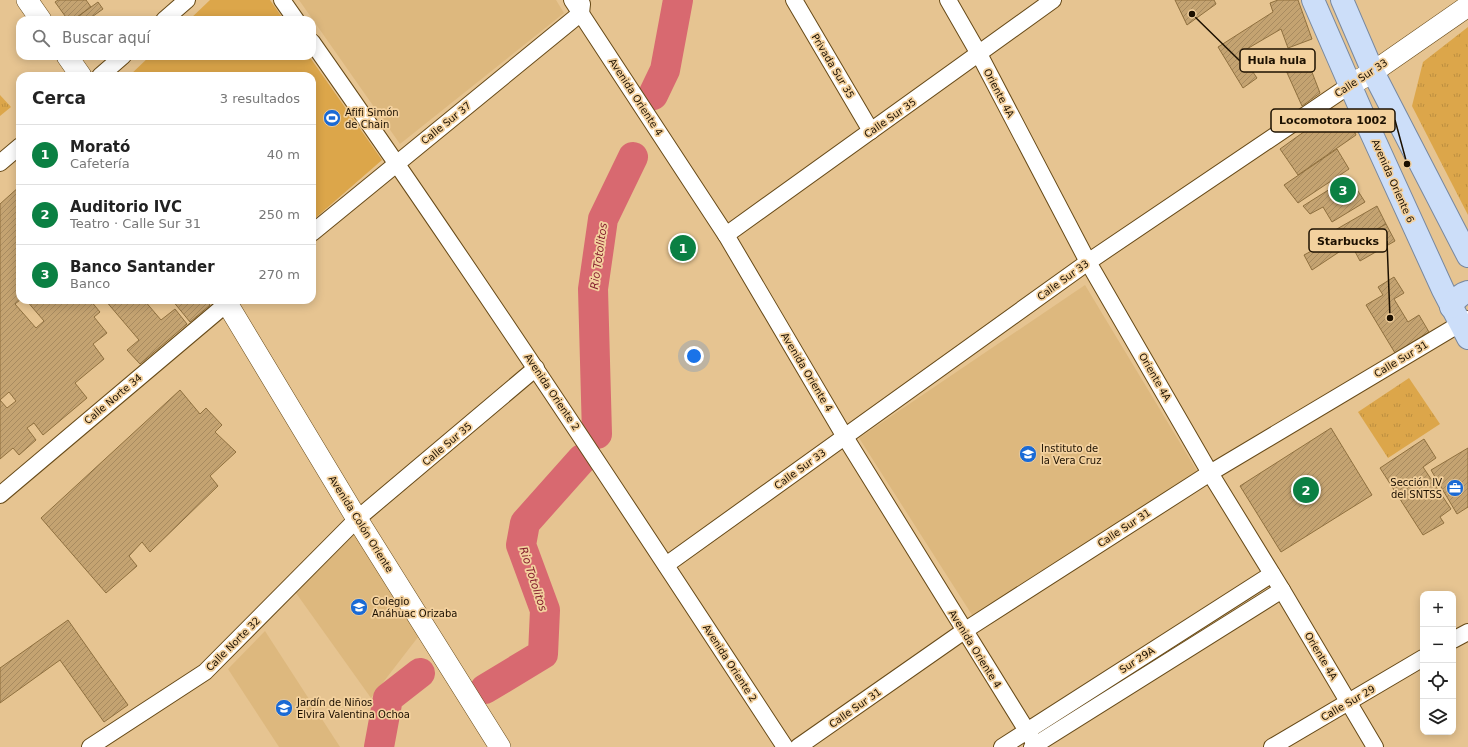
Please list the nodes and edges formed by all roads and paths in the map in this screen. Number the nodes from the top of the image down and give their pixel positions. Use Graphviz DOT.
graph roads {
  1 [pos="27,0"];
  2 [pos="187,0"];
  3 [pos="282,0"];
  4 [pos="794,0"];
  5 [pos="948,0"];
  6 [pos="1053,0"];
  7 [pos="1313,0"];
  8 [pos="1342,0"];
  9 [pos="579,4"];
  10 [pos="1468,6"];
  11 [pos="38,16"];
  12 [pos="169,16"];
  13 [pos="293,16"];
  14 [pos="316,48"];
  15 [pos="979,54"];
  16 [pos="70,60"];
  17 [pos="118,60"];
  18 [pos="78,72"];
  19 [pos="105,72"];
  20 [pos="1373,72"];
  21 [pos="1350,85"];
  22 [pos="871,131"];
  23 [pos="16,149"];
  24 [pos="0,163"];
  25 [pos="397,163"];
  26 [pos="316,230"];
  27 [pos="726,235"];
  28 [pos="1468,256"];
  29 [pos="1088,262"];
  30 [pos="1468,292"];
  31 [pos="224,304"];
  32 [pos="230,304"];
  33 [pos="1462,322"];
  34 [pos="536,368"];
  35 [pos="845,437"];
  36 [pos="1210,472"];
  37 [pos="0,495"];
  38 [pos="357,519"];
  39 [pos="666,565"];
  40 [pos="1272,574"];
  41 [pos="1282,590"];
  42 [pos="964,631"];
  43 [pos="1468,632"];
  44 [pos="1456,638"];
  45 [pos="1420,660"];
  46 [pos="1348,702"];
  47 [pos="1027,731"];
  48 [pos="1035,746"];
  49 [pos="90,747"];
  50 [pos="500,747"];
  51 [pos="785,747"];
  52 [pos="798,747"];
  53 [pos="1002,747"];
  54 [pos="1272,747"];
  55 [pos="1375,747"];
  1 -- 11 [label="street"];
  2 -- 12 [label="street"];
  3 -- 13 [label="street"];
  4 -- 22 [label="street, Privada Sur 35"];
  5 -- 15 [label="street, Oriente 4A"];
  6 -- 15 [label="street, Calle Sur 35"];
  7 -- 21 [label="main road, Avenida Oriente 6"];
  8 -- 20 [label="main road"];
  9 -- 25 [label="street, Calle Sur 37"];
  9 -- 27 [label="street, Avenida Oriente 4"];
  10 -- 20 [label="street, Calle Sur 33"];
  14 -- 25 [label="street, Avenida Oriente 2"];
  15 -- 22 [label="street, Calle Sur 35"];
  15 -- 29 [label="street, Oriente 4A"];
  16 -- 18 [label="street"];
  17 -- 19 [label="street"];
  20 -- 21 [label="street, Calle Sur 33"];
  20 -- 28 [label="main road"];
  21 -- 29 [label="street, Calle Sur 33"];
  21 -- 33 [label="main road, Avenida Oriente 6"];
  22 -- 27 [label="street, Calle Sur 35"];
  23 -- 24 [label="street"];
  25 -- 26 [label="street, Calle Sur 37"];
  25 -- 34 [label="street, Avenida Oriente 2"];
  27 -- 35 [label="street, Avenida Oriente 4"];
  29 -- 35 [label="street, Calle Sur 33"];
  29 -- 36 [label="street, Oriente 4A"];
  30 -- 33 [label="main road"];
  31 -- 37 [label="street, Calle Norte 34"];
  32 -- 38 [label="street, Avenida Colón Oriente"];
  33 -- 36 [label="street, Calle Sur 31"];
  34 -- 38 [label="street, Calle Sur 35"];
  34 -- 39 [label="street, Avenida Oriente 2"];
  35 -- 39 [label="street, Calle Sur 33"];
  35 -- 42 [label="street, Avenida Oriente 4"];
  36 -- 40 [label="street, Oriente 4A"];
  36 -- 42 [label="street, Calle Sur 31"];
  38 -- 49 [label="street, Calle Norte 32"];
  38 -- 50 [label="street, Avenida Colón Oriente"];
  39 -- 51 [label="street, Avenida Oriente 2"];
  40 -- 41 [label="street, Oriente 4A"];
  40 -- 47 [label="street, Sur 29A"];
  41 -- 46 [label="street, Oriente 4A"];
  41 -- 48 [label="street, Sur 29A"];
  42 -- 47 [label="street, Avenida Oriente 4"];
  42 -- 52 [label="street, Calle Sur 31"];
  43 -- 44 [label="street"];
  45 -- 46 [label="street, Calle Sur 29"];
  46 -- 54 [label="street, Calle Sur 29"];
  46 -- 55 [label="street, Oriente 4A"];
  47 -- 48 [label="street, Avenida Oriente 4"];
  47 -- 53 [label="street, Sur 29A"];
}
